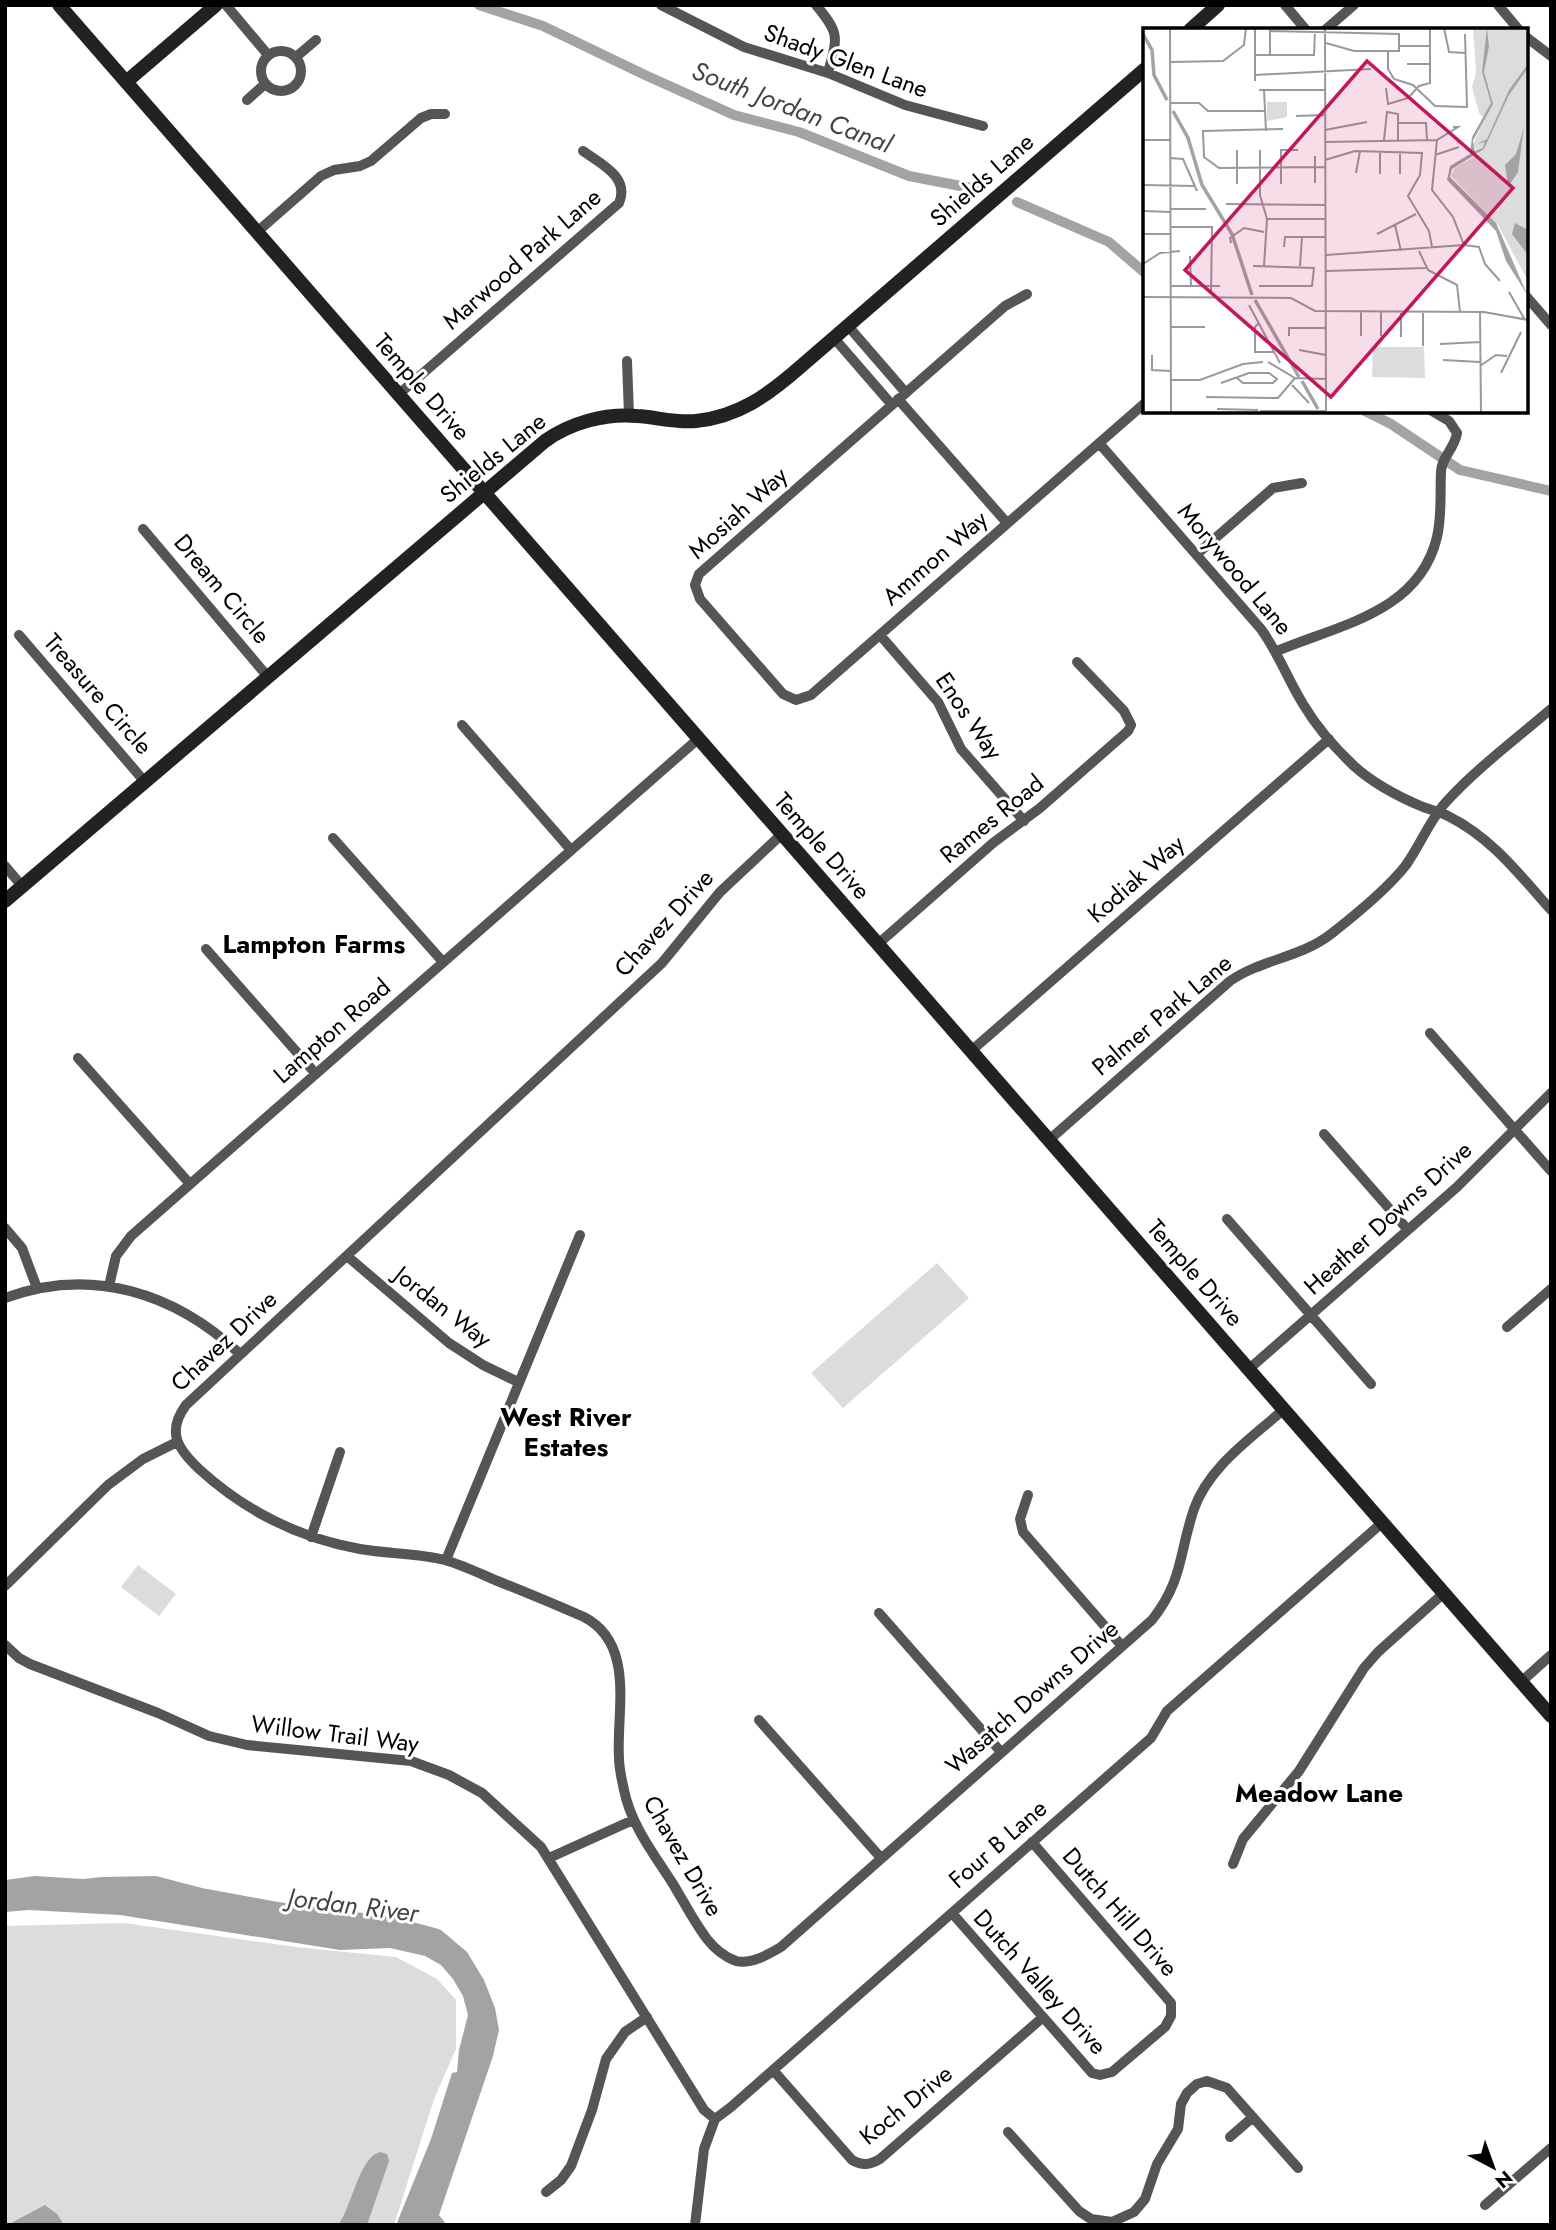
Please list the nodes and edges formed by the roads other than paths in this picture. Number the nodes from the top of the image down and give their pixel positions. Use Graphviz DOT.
graph roads {
  1 [pos="59,5"];
  2 [pos="216,5"];
  3 [pos="226,5"];
  4 [pos="661,5"];
  5 [pos="816,5"];
  6 [pos="1218,5"];
  7 [pos="1285,5"];
  8 [pos="1354,5"];
  9 [pos="1498,5"];
  10 [pos="1192,28"];
  11 [pos="1304,28"];
  12 [pos="1327,28"];
  13 [pos="1518,28"];
  14 [pos="1528,39"];
  15 [pos="316,40"];
  16 [pos="268,55"];
  17 [pos="1551,56"];
  18 [pos="296,58"];
  19 [pos="1143,71"];
  20 [pos="828,73"];
  21 [pos="126,82"];
  22 [pos="265,84"];
  23 [pos="247,100"];
  24 [pos="444,114"];
  25 [pos="983,126"];
  26 [pos="583,151"];
  27 [pos="257,232"];
  28 [pos="1027,294"];
  29 [pos="1528,298"];
  30 [pos="1551,325"];
  31 [pos="848,326"];
  32 [pos="834,338"];
  33 [pos="627,361"];
  34 [pos="399,394"];
  35 [pos="899,399"];
  36 [pos="1143,405"];
  37 [pos="1435,413"];
  38 [pos="629,415"];
  39 [pos="1099,443"];
  40 [pos="1302,483"];
  41 [pos="484,493"];
  42 [pos="1007,523"];
  43 [pos="143,530"];
  44 [pos="1197,554"];
  45 [pos="19,635"];
  46 [pos="880,635"];
  47 [pos="1277,651"];
  48 [pos="1077,662"];
  49 [pos="268,677"];
  50 [pos="796,700"];
  51 [pos="1551,709"];
  52 [pos="462,726"];
  53 [pos="698,738"];
  54 [pos="1329,739"];
  55 [pos="145,782"];
  56 [pos="1438,811"];
  57 [pos="1024,821"];
  58 [pos="782,834"];
  59 [pos="332,838"];
  60 [pos="571,850"];
  61 [pos="5,866"];
  62 [pos="22,886"];
  63 [pos="5,901"];
  64 [pos="1551,910"];
  65 [pos="878,944"];
  66 [pos="206,949"];
  67 [pos="443,962"];
  68 [pos="1430,1033"];
  69 [pos="971,1051"];
  70 [pos="78,1058"];
  71 [pos="316,1074"];
  72 [pos="1551,1093"];
  73 [pos="1515,1130"];
  74 [pos="1324,1134"];
  75 [pos="1049,1140"];
  76 [pos="1551,1171"];
  77 [pos="190,1184"];
  78 [pos="1227,1219"];
  79 [pos="5,1228"];
  80 [pos="1408,1230"];
  81 [pos="580,1235"];
  82 [pos="346,1256"];
  83 [pos="109,1286"];
  84 [pos="37,1288"];
  85 [pos="1551,1289"];
  86 [pos="5,1297"];
  87 [pos="1310,1315"];
  88 [pos="1507,1327"];
  89 [pos="240,1354"];
  90 [pos="1249,1369"];
  91 [pos="519,1382"];
  92 [pos="1371,1384"];
  93 [pos="1284,1409"];
  94 [pos="177,1442"];
  95 [pos="340,1452"];
  96 [pos="1028,1495"];
  97 [pos="1383,1522"];
  98 [pos="311,1537"];
  99 [pos="446,1560"];
  100 [pos="5,1586"];
  101 [pos="1445,1592"];
  102 [pos="879,1613"];
  103 [pos="5,1645"];
  104 [pos="1122,1646"];
  105 [pos="1551,1656"];
  106 [pos="1521,1682"];
  107 [pos="1551,1716"];
  108 [pos="759,1720"];
  109 [pos="1001,1752"];
  110 [pos="633,1820"];
  111 [pos="1032,1842"];
  112 [pos="549,1858"];
  113 [pos="881,1858"];
  114 [pos="1233,1864"];
  115 [pos="952,1913"];
  116 [pos="740,1962"];
  117 [pos="647,2017"];
  118 [pos="1042,2018"];
  119 [pos="773,2070"];
  120 [pos="1100,2075"];
  121 [pos="1253,2117"];
  122 [pos="715,2119"];
  123 [pos="1008,2132"];
  124 [pos="1230,2137"];
  125 [pos="1551,2148"];
  126 [pos="1298,2168"];
  127 [pos="546,2192"];
  128 [pos="1485,2205"];
  129 [pos="1112,2224"];
  130 [pos="695,2225"];
  1 -- 21 [label="street, Temple Drive"];
  2 -- 21 [label="street"];
  3 -- 16 [label="street"];
  4 -- 20 [label="street, Shady Glen Lane"];
  5 -- 20 [label="street"];
  6 -- 10 [label="street"];
  7 -- 11 [label="street"];
  8 -- 12 [label="street"];
  9 -- 13 [label="street"];
  14 -- 17 [label="street"];
  15 -- 18 [label="street"];
  16 -- 18 [label="street"];
  16 -- 22 [label="street"];
  18 -- 22 [label="street"];
  19 -- 31 [label="street, Shields Lane"];
  20 -- 25 [label="street, Shady Glen Lane"];
  21 -- 27 [label="street, Temple Drive"];
  22 -- 23 [label="street"];
  24 -- 27 [label="street"];
  26 -- 34 [label="street, Marwood Park Lane"];
  27 -- 34 [label="street, Temple Drive"];
  28 -- 35 [label="street"];
  29 -- 30 [label="street"];
  31 -- 32 [label="street, Shields Lane"];
  31 -- 35 [label="street"];
  32 -- 35 [label="street"];
  32 -- 38 [label="street, Shields Lane"];
  33 -- 38 [label="street"];
  34 -- 41 [label="street, Temple Drive"];
  35 -- 42 [label="street"];
  35 -- 50 [label="street, Mosiah Way"];
  36 -- 39 [label="street, Ammon Way"];
  37 -- 47 [label="street"];
  38 -- 41 [label="street, Shields Lane"];
  39 -- 42 [label="street, Ammon Way"];
  39 -- 44 [label="street, Morywood Lane"];
  40 -- 44 [label="street"];
  41 -- 49 [label="street, Shields Lane"];
  41 -- 53 [label="street, Temple Drive"];
  42 -- 46 [label="street, Ammon Way"];
  43 -- 49 [label="street, Dream Circle"];
  44 -- 47 [label="street, Morywood Lane"];
  45 -- 55 [label="street, Treasure Circle"];
  46 -- 50 [label="street, Ammon Way"];
  46 -- 57 [label="street, Enos Way"];
  47 -- 54 [label="street, Morywood Lane"];
  48 -- 57 [label="street, Rames Road"];
  49 -- 55 [label="street, Shields Lane"];
  51 -- 56 [label="street, Palmer Park Lane"];
  52 -- 60 [label="street"];
  53 -- 58 [label="street, Temple Drive"];
  53 -- 60 [label="street, Lampton Road"];
  54 -- 56 [label="street, Morywood Lane"];
  54 -- 69 [label="street, Kodiak Way"];
  55 -- 62 [label="street, Shields Lane"];
  56 -- 64 [label="street, Morywood Lane"];
  56 -- 75 [label="street, Palmer Park Lane"];
  57 -- 65 [label="street, Rames Road"];
  58 -- 65 [label="street, Temple Drive"];
  58 -- 82 [label="street, Chavez Drive"];
  59 -- 67 [label="street"];
  60 -- 67 [label="street, Lampton Road"];
  61 -- 62 [label="street"];
  62 -- 63 [label="street, Shields Lane"];
  65 -- 69 [label="street, Temple Drive"];
  66 -- 71 [label="street"];
  67 -- 71 [label="street, Lampton Road"];
  68 -- 73 [label="street"];
  69 -- 75 [label="street, Temple Drive"];
  70 -- 77 [label="street"];
  71 -- 77 [label="street, Lampton Road"];
  72 -- 73 [label="street, Heather Downs Drive"];
  73 -- 76 [label="street"];
  73 -- 80 [label="street, Heather Downs Drive"];
  74 -- 80 [label="street"];
  75 -- 90 [label="street, Temple Drive"];
  77 -- 83 [label="street, Lampton Road"];
  78 -- 87 [label="street"];
  79 -- 84 [label="street"];
  80 -- 87 [label="street, Heather Downs Drive"];
  81 -- 91 [label="street"];
  82 -- 89 [label="street, Chavez Drive"];
  82 -- 91 [label="street, Jordan Way"];
  83 -- 84 [label="street"];
  83 -- 89 [label="street"];
  84 -- 86 [label="street"];
  85 -- 88 [label="street"];
  87 -- 90 [label="street, Heather Downs Drive"];
  87 -- 92 [label="street"];
  89 -- 94 [label="street, Chavez Drive"];
  90 -- 93 [label="street, Temple Drive"];
  91 -- 99 [label="street"];
  93 -- 97 [label="street, Temple Drive"];
  93 -- 104 [label="street, Wasatch Downs Drive"];
  94 -- 98 [label="street, Chavez Drive"];
  94 -- 100 [label="street"];
  95 -- 98 [label="street"];
  96 -- 104 [label="street"];
  97 -- 101 [label="street, Temple Drive"];
  97 -- 111 [label="street, Four B Lane"];
  98 -- 99 [label="street, Chavez Drive"];
  99 -- 110 [label="street, Chavez Drive"];
  101 -- 106 [label="street, Temple Drive"];
  101 -- 114 [label="street"];
  102 -- 109 [label="street"];
  103 -- 112 [label="street, Willow Trail Way"];
  104 -- 109 [label="street, Wasatch Downs Drive"];
  105 -- 106 [label="street"];
  106 -- 107 [label="street, Temple Drive"];
  108 -- 113 [label="street"];
  109 -- 113 [label="street, Wasatch Downs Drive"];
  110 -- 112 [label="street"];
  110 -- 116 [label="street, Chavez Drive"];
  111 -- 115 [label="street, Four B Lane"];
  111 -- 120 [label="street, Dutch Hill Drive"];
  112 -- 117 [label="street, Willow Trail Way"];
  113 -- 116 [label="street, Wasatch Downs Drive"];
  115 -- 118 [label="street, Dutch Valley Drive"];
  115 -- 119 [label="street, Four B Lane"];
  117 -- 122 [label="street, Willow Trail Way"];
  117 -- 127 [label="street"];
  118 -- 119 [label="street, Koch Drive"];
  118 -- 120 [label="street, Dutch Valley Drive"];
  119 -- 122 [label="street, Four B Lane"];
  121 -- 124 [label="street"];
  121 -- 126 [label="street"];
  121 -- 129 [label="street"];
  122 -- 130 [label="street"];
  123 -- 129 [label="street"];
  125 -- 128 [label="street"];
}
